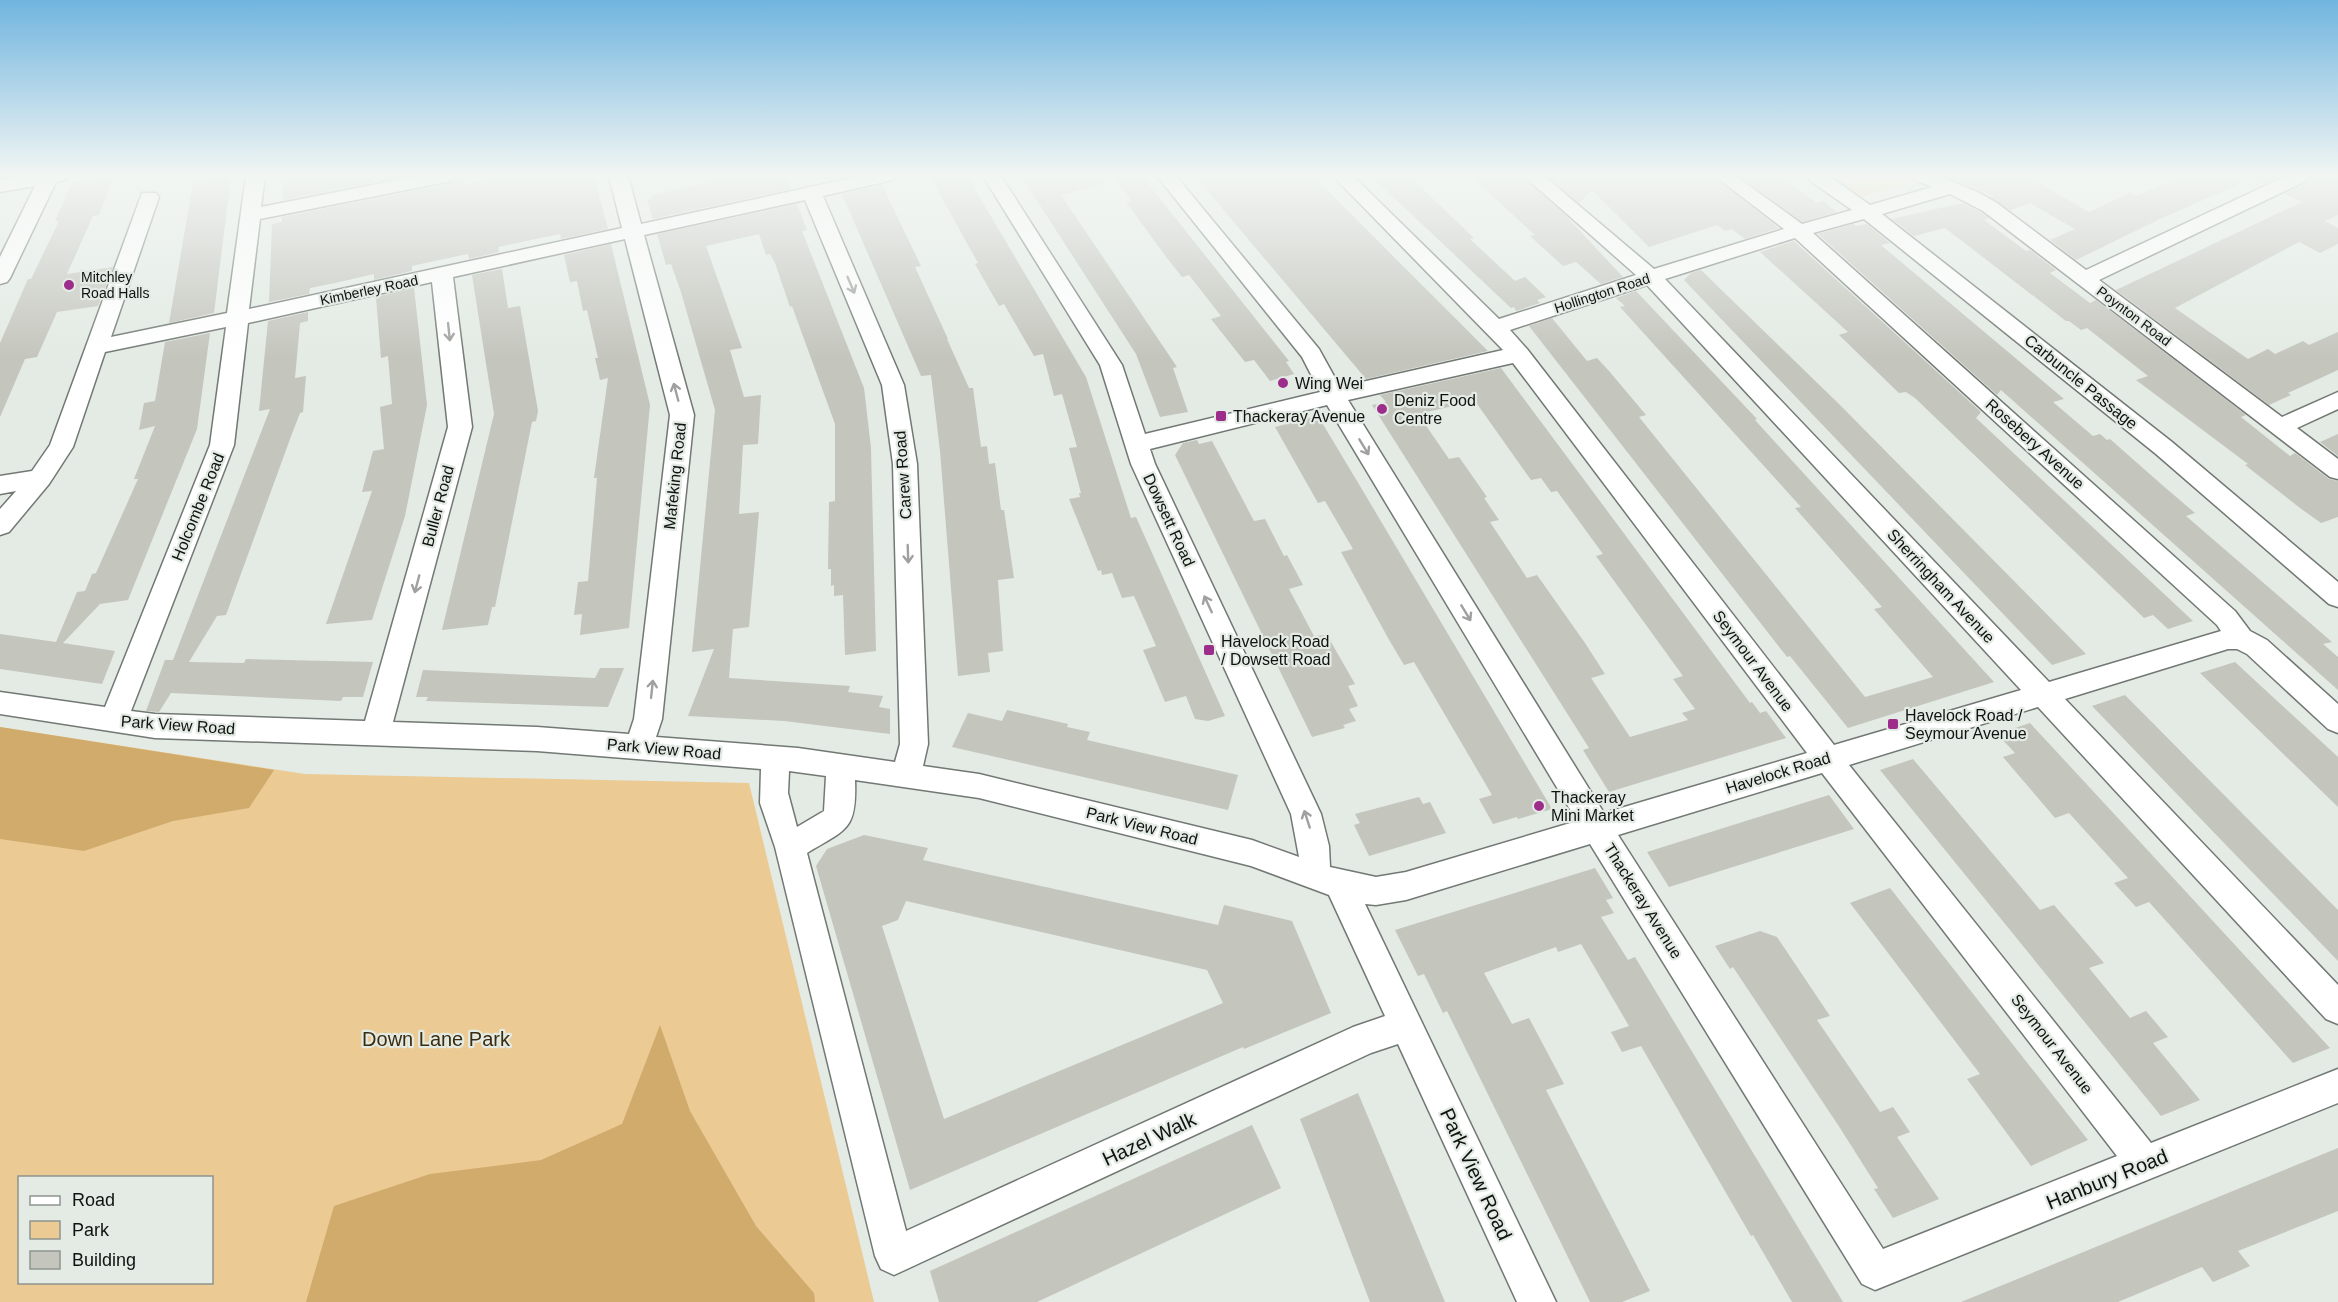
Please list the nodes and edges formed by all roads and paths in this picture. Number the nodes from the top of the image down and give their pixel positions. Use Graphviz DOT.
graph roads {
  1 [pos="22,237"];
  2 [pos="135,237"];
  3 [pos="248,237"];
  4 [pos="612,237"];
  5 [pos="635,237"];
  6 [pos="831,237"];
  7 [pos="1030,237"];
  8 [pos="1215,237"];
  9 [pos="1403,237"];
  10 [pos="1604,237"];
  11 [pos="1777,237"];
  12 [pos="1805,237"];
  13 [pos="1898,237"];
  14 [pos="2029,237"];
  15 [pos="2173,237"];
  16 [pos="442,274"];
  17 [pos="1651,277"];
  18 [pos="0,278"];
  19 [pos="2084,279"];
  20 [pos="238,318"];
  21 [pos="1495,328"];
  22 [pos="97,346"];
  23 [pos="1519,354"];
  24 [pos="1334,397"];
  25 [pos="2338,400"];
  26 [pos="2280,427"];
  27 [pos="1137,444"];
  28 [pos="2338,471"];
  29 [pos="40,478"];
  30 [pos="0,485"];
  31 [pos="0,526"];
  32 [pos="2338,597"];
  33 [pos="2241,638"];
  34 [pos="2041,694"];
  35 [pos="0,704"];
  36 [pos="112,721"];
  37 [pos="2338,721"];
  38 [pos="376,734"];
  39 [pos="639,746"];
  40 [pos="778,758"];
  41 [pos="1827,758"];
  42 [pos="840,767"];
  43 [pos="907,774"];
  44 [pos="1597,828"];
  45 [pos="790,847"];
  46 [pos="1327,880"];
  47 [pos="2338,1008"];
  48 [pos="1406,1025"];
  49 [pos="2338,1086"];
  50 [pos="2145,1164"];
  51 [pos="1875,1271"];
  52 [pos="1537,1302"];
  1 -- 18 [label="street"];
  2 -- 22 [label="street"];
  3 -- 20 [label="street, Holcombe Road"];
  4 -- 16 [label="street, Kimberley Road"];
  39 -- 5 [label="street, Mafeking Road, one-way"];
  6 -- 43 [label="street, Carew Road, one-way"];
  7 -- 27 [label="street, Dowsett Road"];
  8 -- 24 [label="street, Thackeray Avenue"];
  9 -- 21 [label="street, Seymour Avenue"];
  10 -- 17 [label="street, Sherringham Avenue"];
  11 -- 17 [label="street, Hollington Road"];
  12 -- 33 [label="street, Rosebery Avenue"];
  13 -- 32 [label="street, Carbuncle Passage"];
  14 -- 19 [label="street, Poynton Road"];
  15 -- 19 [label="street"];
  16 -- 20 [label="street, Kimberley Road"];
  16 -- 38 [label="street, Buller Road, one-way"];
  17 -- 21 [label="street, Hollington Road"];
  17 -- 34 [label="street, Sherringham Avenue"];
  19 -- 26 [label="street, Poynton Road"];
  20 -- 22 [label="street, Kimberley Road"];
  20 -- 36 [label="street, Holcombe Road"];
  21 -- 23 [label="street, Seymour Avenue"];
  22 -- 29 [label="street"];
  23 -- 24 [label="street"];
  23 -- 41 [label="street, Seymour Avenue"];
  24 -- 27 [label="street"];
  24 -- 44 [label="street, Thackeray Avenue, one-way"];
  25 -- 26 [label="street"];
  26 -- 28 [label="street, Poynton Road"];
  46 -- 27 [label="street, Dowsett Road, one-way"];
  29 -- 30 [label="street"];
  29 -- 31 [label="street"];
  33 -- 34 [label="street, Havelock Road"];
  33 -- 37 [label="street, Rosebery Avenue"];
  34 -- 41 [label="street, Havelock Road"];
  34 -- 47 [label="street, Sherringham Avenue"];
  35 -- 36 [label="street, Park View Road"];
  36 -- 38 [label="street, Park View Road"];
  38 -- 39 [label="street, Park View Road"];
  39 -- 40 [label="street, Park View Road"];
  40 -- 42 [label="street, Park View Road"];
  40 -- 45 [label="street"];
  41 -- 44 [label="street, Havelock Road"];
  41 -- 50 [label="street, Seymour Avenue"];
  42 -- 43 [label="street, Park View Road"];
  42 -- 45 [label="street"];
  43 -- 46 [label="street, Park View Road"];
  44 -- 46 [label="street, Havelock Road"];
  44 -- 51 [label="street, Thackeray Avenue"];
  45 -- 48 [label="street, Hazel Walk"];
  46 -- 48 [label="street, Park View Road"];
  48 -- 52 [label="street, Park View Road"];
  49 -- 50 [label="street, Hanbury Road"];
  50 -- 51 [label="street, Hanbury Road"];
}
